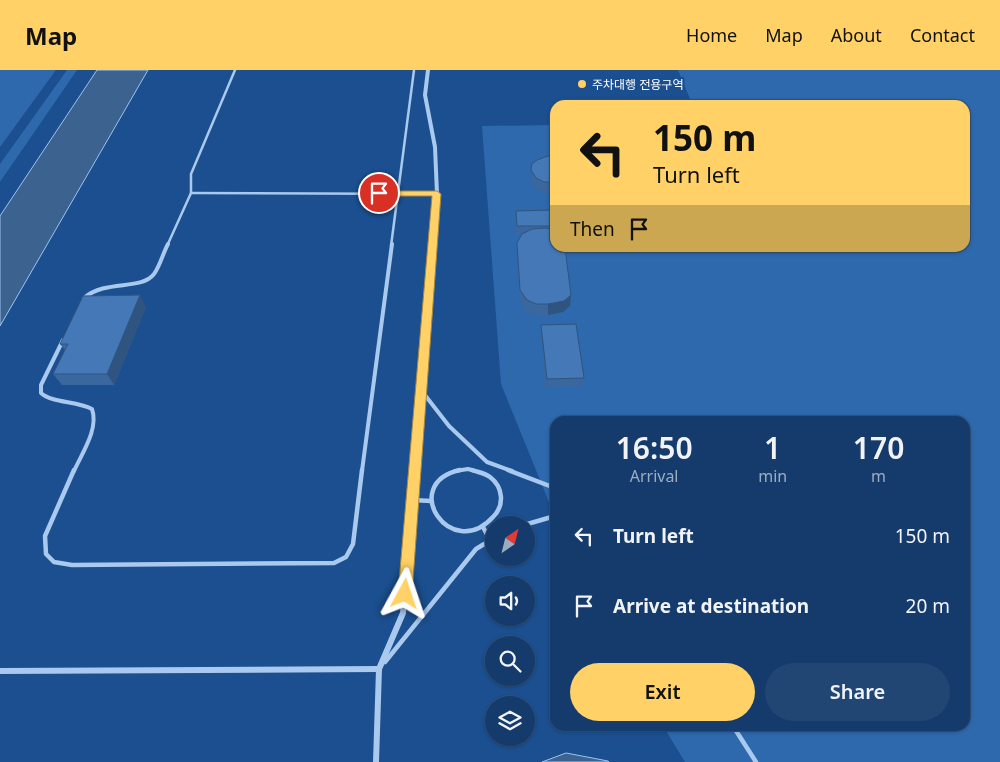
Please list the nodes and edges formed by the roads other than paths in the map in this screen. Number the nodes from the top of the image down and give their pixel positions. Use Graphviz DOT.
graph roads {
  1 [pos="235,70"];
  2 [pos="414,70"];
  3 [pos="428,70"];
  4 [pos="191,193"];
  5 [pos="398,194"];
  6 [pos="437,194"];
  7 [pos="80,306"];
  8 [pos="67,332"];
  9 [pos="421,390"];
  10 [pos="487,462"];
  11 [pos="479,471"];
  12 [pos="550,486"];
  13 [pos="412,500"];
  14 [pos="431,501"];
  15 [pos="550,517"];
  16 [pos="535,522"];
  17 [pos="484,527"];
  18 [pos="485,543"];
  19 [pos="378,669"];
  20 [pos="0,670"];
  21 [pos="736,731"];
  22 [pos="376,762"];
  23 [pos="756,762"];
  1 -- 4 [label="lane"];
  2 -- 5 [label="lane"];
  3 -- 6 [label="street"];
  4 -- 5 [label="lane"];
  4 -- 7 [label="lane"];
  5 -- 6 [label="lane"];
  5 -- 8 [label="lane"];
  6 -- 9 [label="street"];
  9 -- 10 [label="lane"];
  9 -- 13 [label="street"];
  10 -- 11 [label="lane"];
  10 -- 12 [label="lane"];
  11 -- 14 [label="lane"];
  11 -- 17 [label="lane"];
  13 -- 14 [label="lane"];
  13 -- 19 [label="street"];
  14 -- 17 [label="lane"];
  15 -- 16 [label="lane"];
  18 -- 19 [label="lane"];
  19 -- 20 [label="street"];
  19 -- 22 [label="street"];
  21 -- 23 [label="lane"];
}
